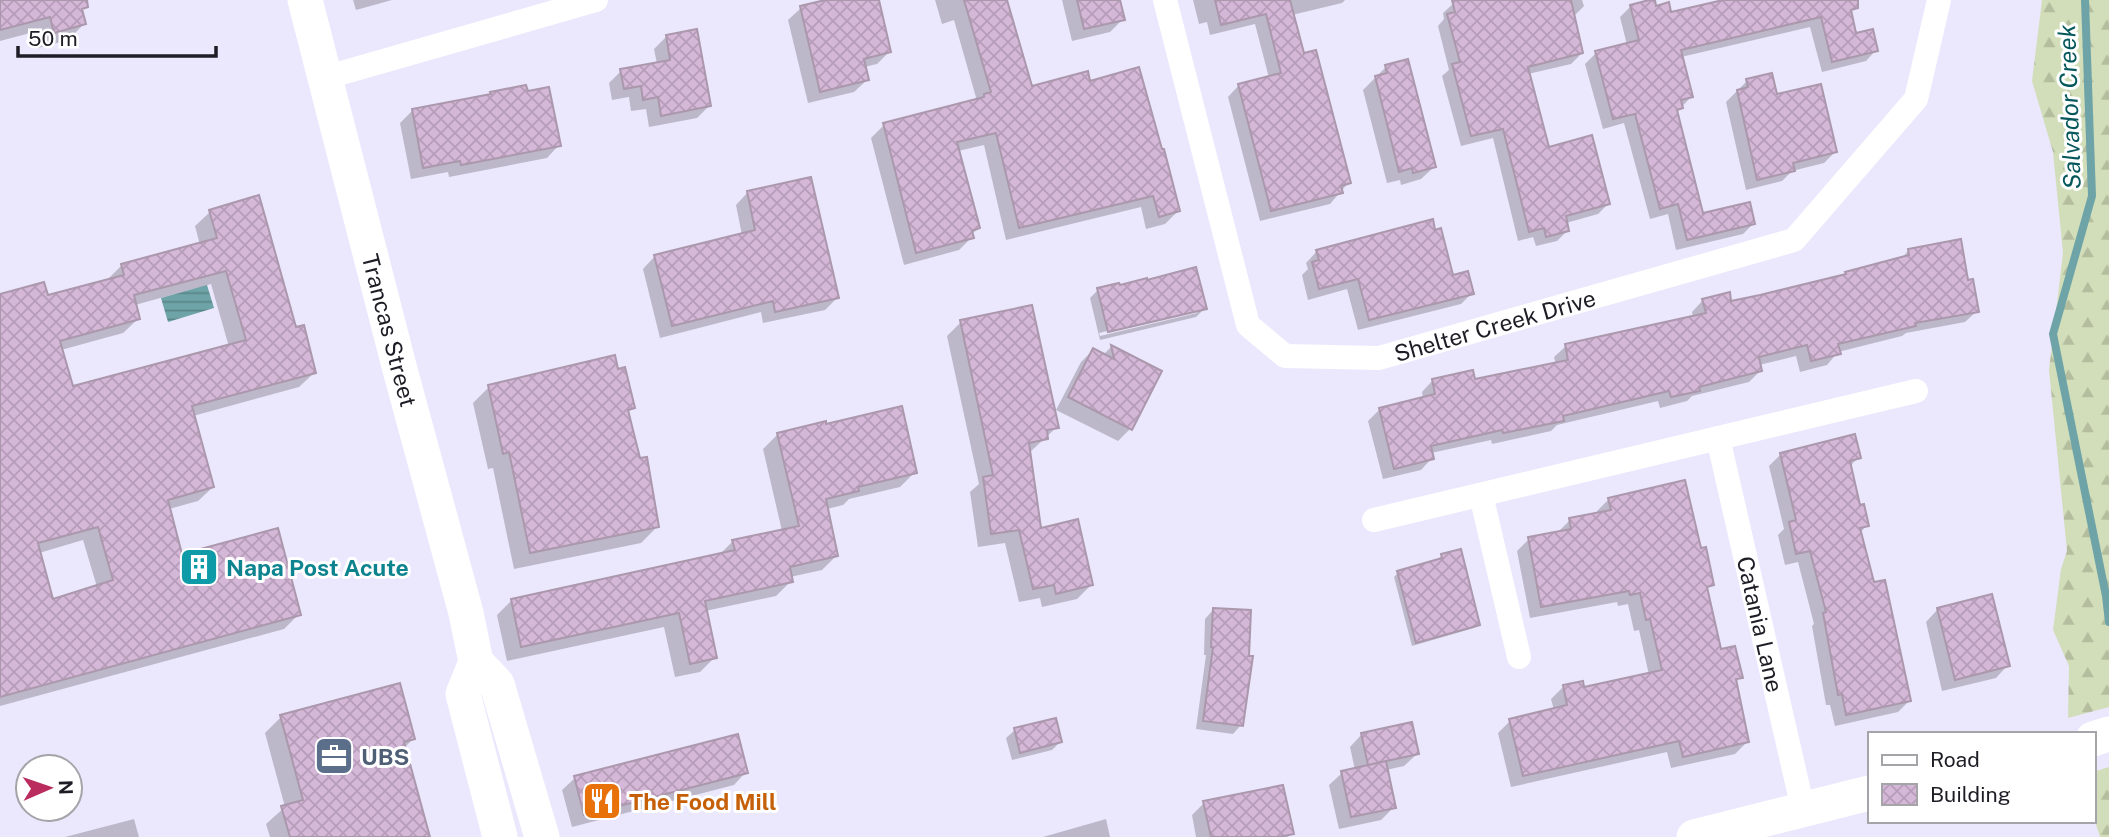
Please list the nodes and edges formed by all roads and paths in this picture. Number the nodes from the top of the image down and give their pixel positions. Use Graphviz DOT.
graph roads {
  1 [pos="305,0"];
  2 [pos="596,0"];
  3 [pos="1165,0"];
  4 [pos="1939,0"];
  5 [pos="324,78"];
  6 [pos="1916,391"];
  7 [pos="1718,438"];
  8 [pos="1481,495"];
  9 [pos="1374,520"];
  10 [pos="1519,657"];
  11 [pos="476,662"];
  12 [pos="1868,793"];
  13 [pos="1802,809"];
  14 [pos="500,837"];
  15 [pos="542,837"];
  16 [pos="1694,837"];
  1 -- 5 [label="main road, Trancas Street"];
  2 -- 5 [label="street"];
  3 -- 4 [label="street, Shelter Creek Drive"];
  5 -- 11 [label="main road, Trancas Street"];
  6 -- 7 [label="street"];
  7 -- 8 [label="street"];
  7 -- 13 [label="street, Catania Lane"];
  8 -- 9 [label="street"];
  8 -- 10 [label="street"];
  11 -- 14 [label="main road"];
  11 -- 15 [label="main road, Trancas Street"];
  12 -- 13 [label="main road"];
  13 -- 16 [label="main road"];
}
